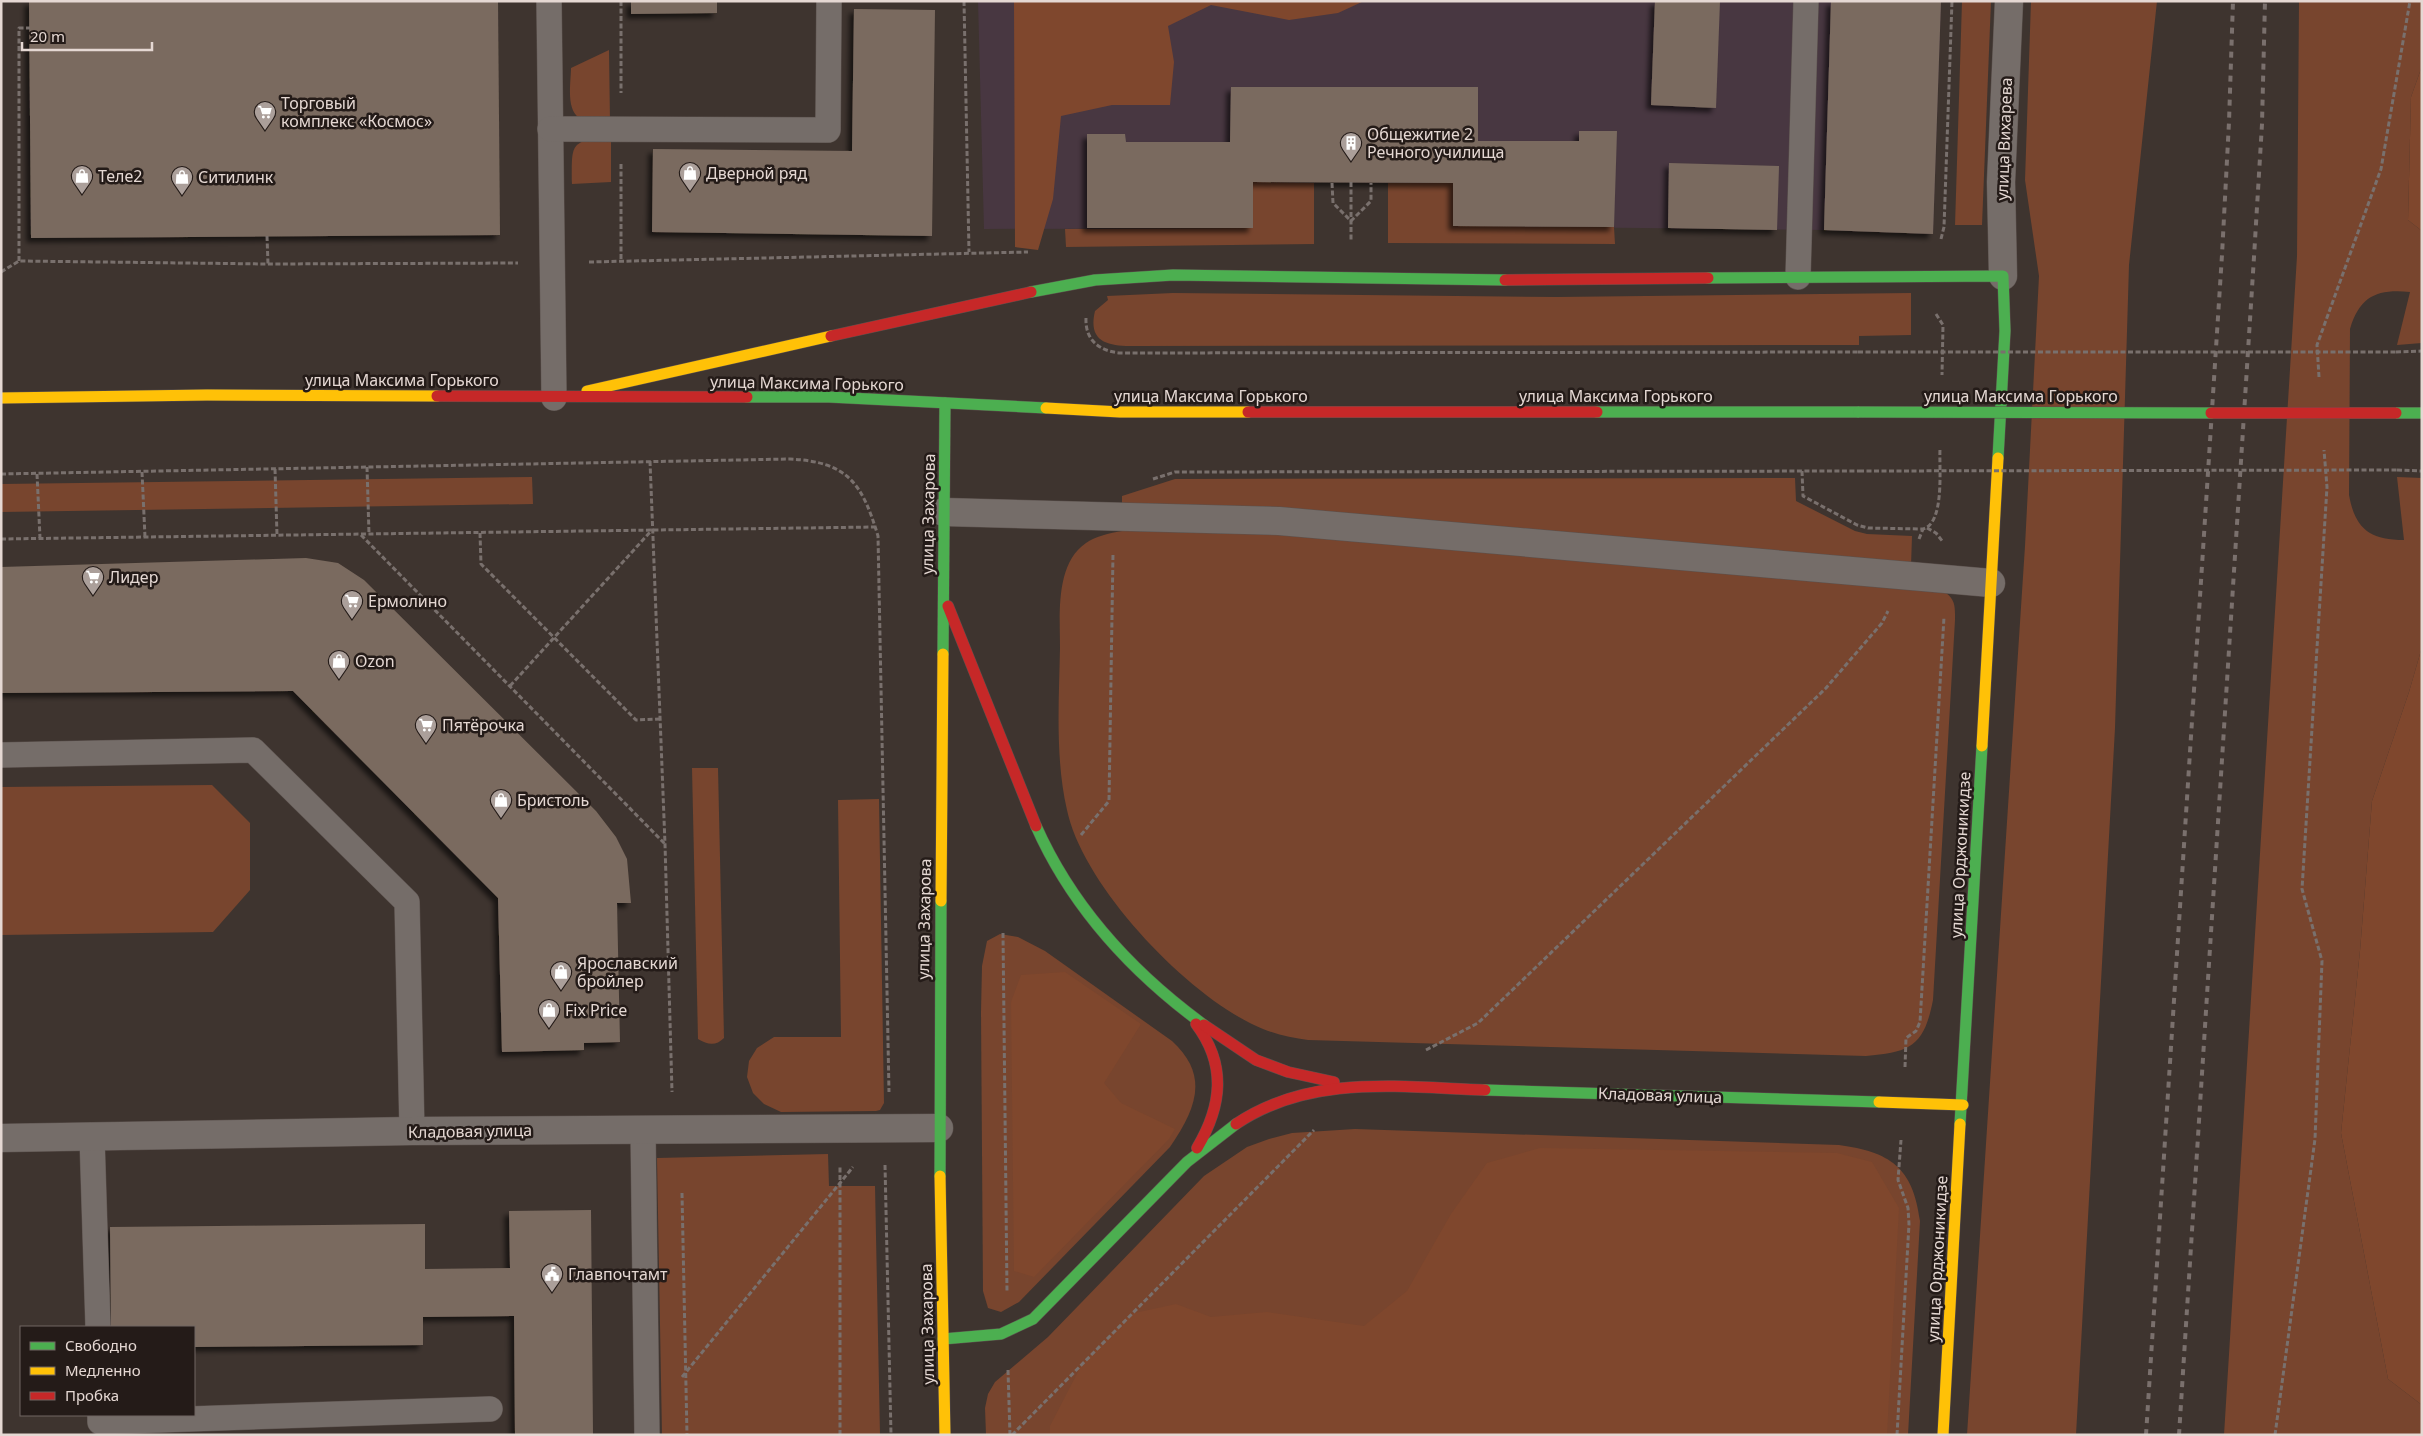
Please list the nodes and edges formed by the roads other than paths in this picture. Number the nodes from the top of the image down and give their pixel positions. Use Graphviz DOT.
graph roads {
  1 [pos="549,1"];
  2 [pos="829,1"];
  3 [pos="1806,1"];
  4 [pos="2009,1"];
  5 [pos="550,129"];
  6 [pos="2003,276"];
  7 [pos="1798,277"];
  8 [pos="1,398"];
  9 [pos="554,398"];
  10 [pos="945,403"];
  11 [pos="2422,412"];
  12 [pos="944,512"];
  13 [pos="1991,583"];
  14 [pos="943,593"];
  15 [pos="1,755"];
  16 [pos="1180,1008"];
  17 [pos="1357,1086"];
  18 [pos="1963,1105"];
  19 [pos="939,1128"];
  20 [pos="643,1129"];
  21 [pos="412,1132"];
  22 [pos="92,1137"];
  23 [pos="1,1138"];
  24 [pos="1187,1162"];
  25 [pos="98,1326"];
  26 [pos="943,1339"];
  27 [pos="490,1409"];
  28 [pos="100,1416"];
  29 [pos="647,1427"];
  30 [pos="945,1435"];
  31 [pos="1943,1435"];
  1 -- 5 [label="lane"];
  2 -- 5 [label="lane"];
  3 -- 7 [label="lane"];
  4 -- 6 [label="street, улица Вихарева"];
  5 -- 9 [label="lane"];
  6 -- 7 [label="street"];
  6 -- 13 [label="street, улица Орджоникидзе"];
  7 -- 9 [label="street"];
  8 -- 9 [label="street, улица Максима Горького"];
  9 -- 10 [label="street, улица Максима Горького"];
  10 -- 11 [label="street, улица Максима Горького, bridge"];
  10 -- 12 [label="street, улица Захарова"];
  12 -- 13 [label="street"];
  12 -- 14 [label="street, улица Захарова"];
  13 -- 18 [label="street, улица Орджоникидзе"];
  14 -- 16 [label="street"];
  14 -- 19 [label="street, улица Захарова"];
  15 -- 21 [label="lane"];
  16 -- 17 [label="street"];
  16 -- 24 [label="street"];
  17 -- 18 [label="street, Кладовая улица"];
  17 -- 24 [label="street"];
  18 -- 31 [label="street, улица Орджоникидзе"];
  19 -- 20 [label="street, Кладовая улица"];
  19 -- 26 [label="street, улица Захарова"];
  20 -- 21 [label="street, Кладовая улица"];
  20 -- 29 [label="lane"];
  21 -- 22 [label="street, Кладовая улица"];
  22 -- 23 [label="street, Кладовая улица"];
  22 -- 25 [label="lane"];
  24 -- 26 [label="street"];
  26 -- 30 [label="street, улица Захарова"];
  27 -- 28 [label="lane"];
}
